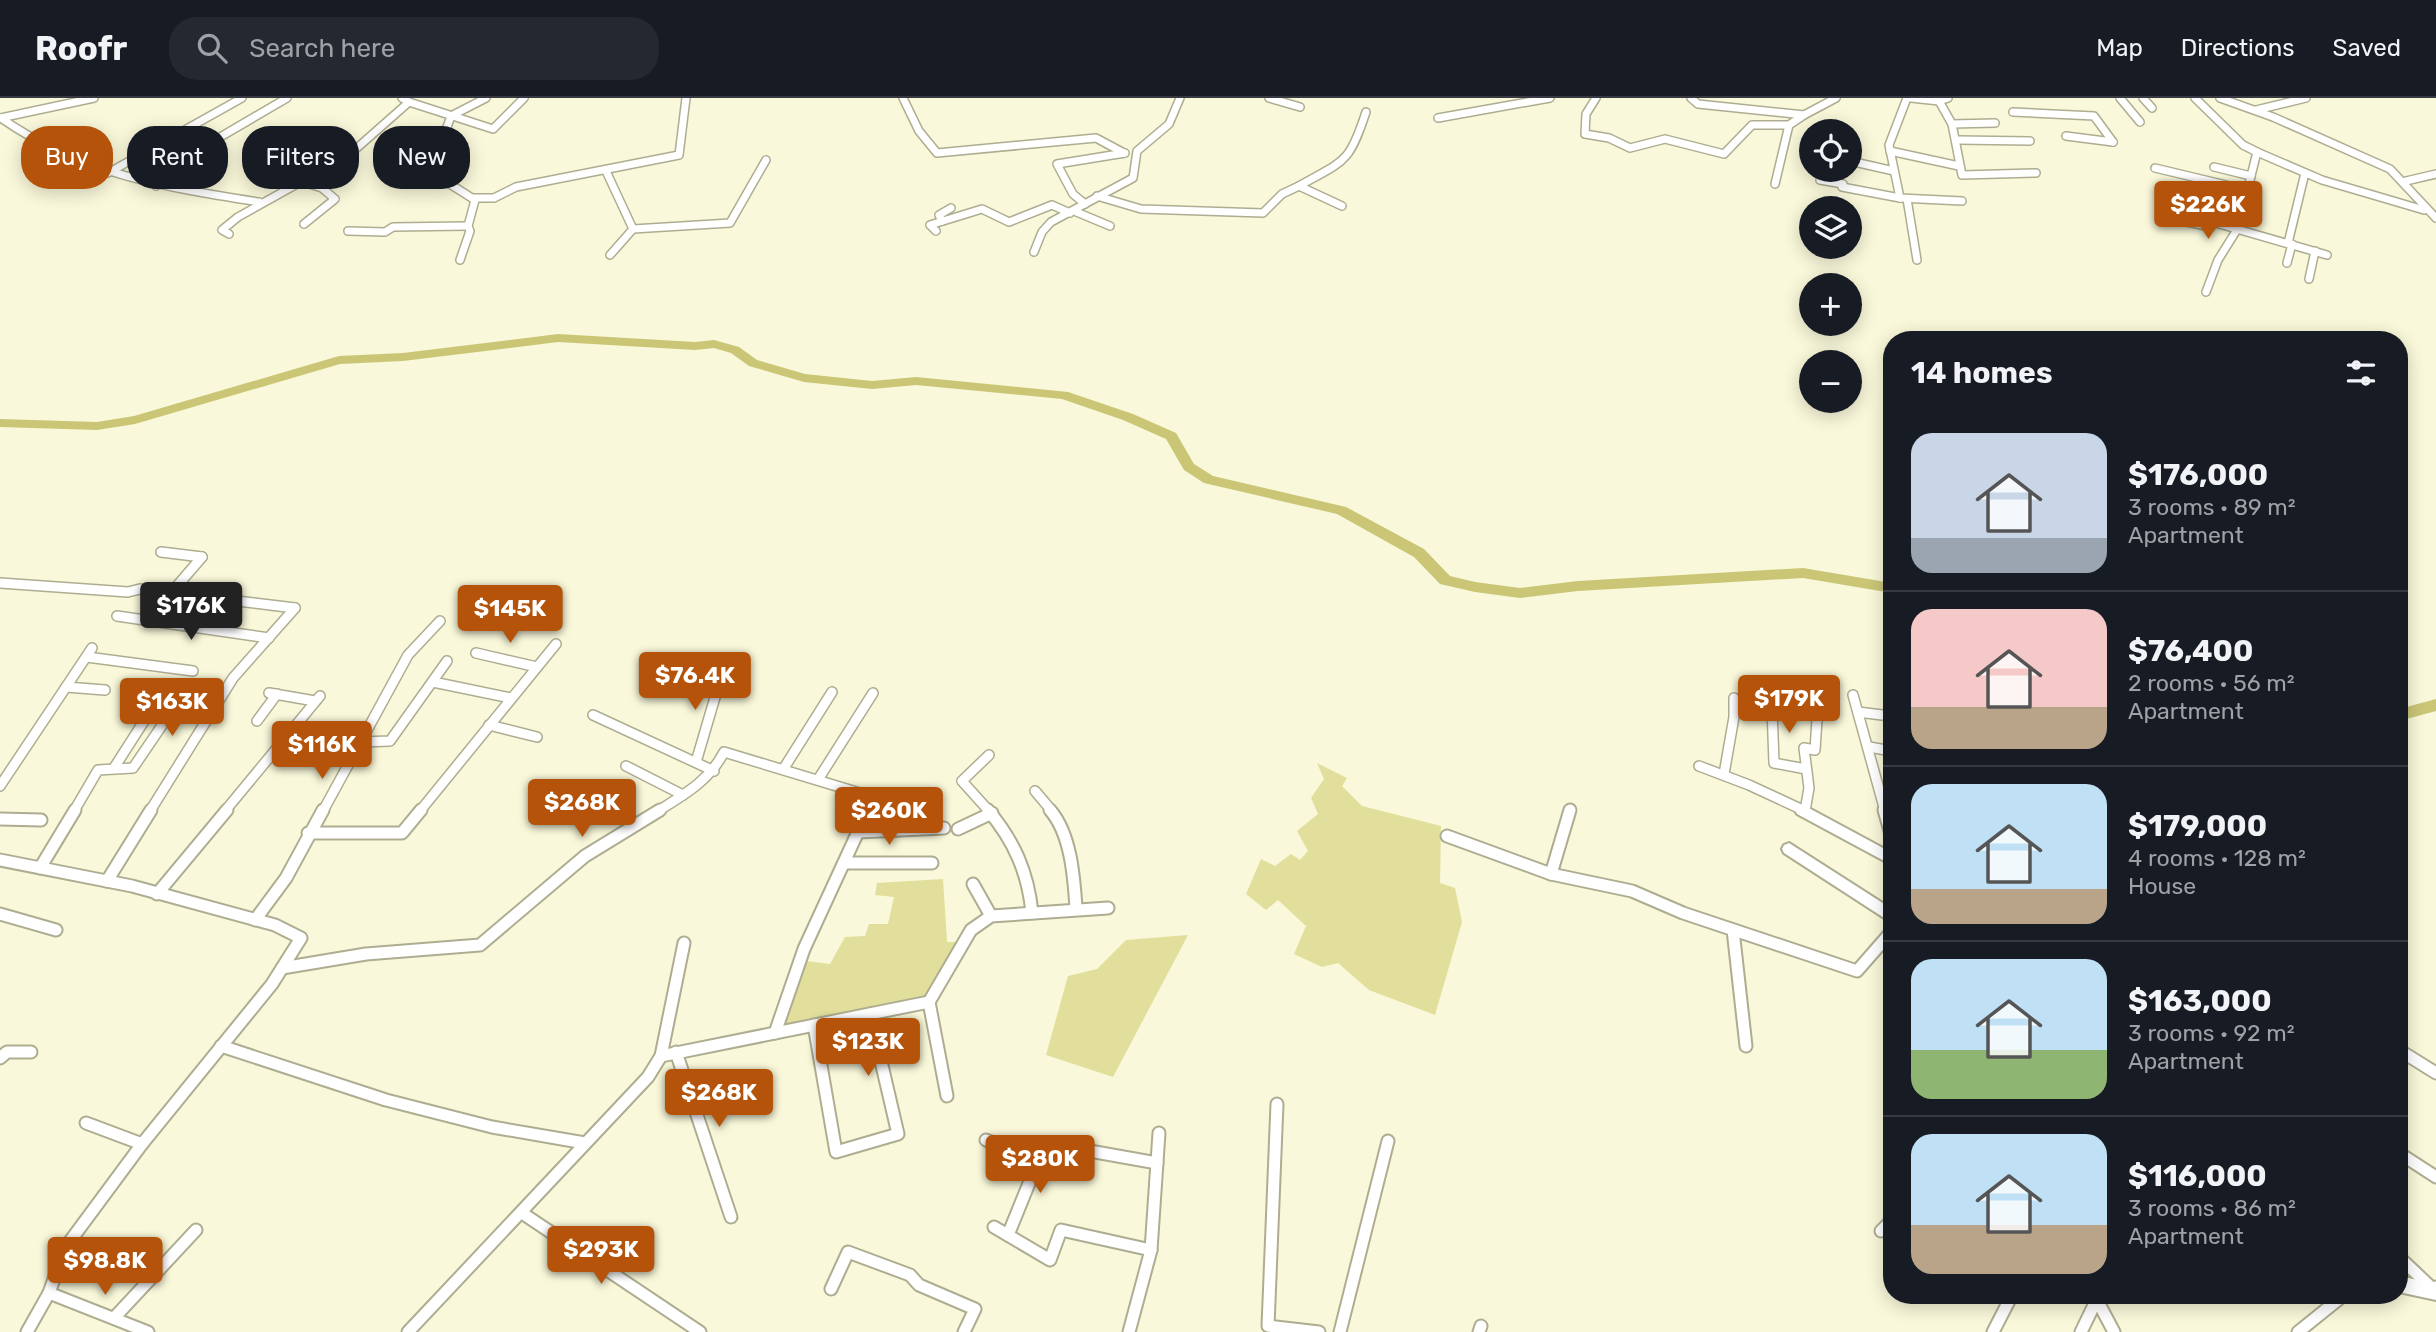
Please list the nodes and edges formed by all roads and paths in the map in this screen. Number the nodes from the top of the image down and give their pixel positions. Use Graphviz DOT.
graph roads {
  1 [pos="93,98"];
  2 [pos="242,98"];
  3 [pos="287,98"];
  4 [pos="486,98"];
  5 [pos="524,98"];
  6 [pos="686,98"];
  7 [pos="903,98"];
  8 [pos="1180,98"];
  9 [pos="1269,98"];
  10 [pos="1550,98"];
  11 [pos="1596,98"];
  12 [pos="1690,98"];
  13 [pos="1836,98"];
  14 [pos="1909,98"];
  15 [pos="1948,98"];
  16 [pos="2120,98"];
  17 [pos="2143,98"];
  18 [pos="2194,98"];
  19 [pos="2223,98"];
  20 [pos="2306,98"];
  21 [pos="405,100"];
  22 [pos="1939,101"];
  23 [pos="1300,107"];
  24 [pos="2152,108"];
  25 [pos="2255,110"];
  26 [pos="1366,112"];
  27 [pos="2013,113"];
  28 [pos="1804,115"];
  29 [pos="452,116"];
  30 [pos="0,118"];
  31 [pos="1438,118"];
  32 [pos="2140,122"];
  33 [pos="1995,123"];
  34 [pos="1952,124"];
  35 [pos="1789,125"];
  36 [pos="228,132"];
  37 [pos="21,134"];
  38 [pos="2066,136"];
  39 [pos="1957,140"];
  40 [pos="2030,141"];
  41 [pos="359,146"];
  42 [pos="1137,151"];
  43 [pos="1889,151"];
  44 [pos="2256,152"];
  45 [pos="1124,153"];
  46 [pos="766,160"];
  47 [pos="1862,164"];
  48 [pos="1959,166"];
  49 [pos="2214,167"];
  50 [pos="2155,168"];
  51 [pos="113,170"];
  52 [pos="606,171"];
  53 [pos="1894,171"];
  54 [pos="2036,173"];
  55 [pos="2305,173"];
  56 [pos="2436,174"];
  57 [pos="2251,176"];
  58 [pos="2406,181"];
  59 [pos="1827,182"];
  60 [pos="1775,184"];
  61 [pos="1299,186"];
  62 [pos="174,189"];
  63 [pos="291,189"];
  64 [pos="323,189"];
  65 [pos="2247,190"];
  66 [pos="1097,196"];
  67 [pos="474,198"];
  68 [pos="1903,198"];
  69 [pos="1962,201"];
  70 [pos="259,202"];
  71 [pos="1084,204"];
  72 [pos="1342,206"];
  73 [pos="951,208"];
  74 [pos="2424,210"];
  75 [pos="1072,212"];
  76 [pos="2436,218"];
  77 [pos="2202,219"];
  78 [pos="942,221"];
  79 [pos="2188,222"];
  80 [pos="304,224"];
  81 [pos="468,226"];
  82 [pos="1110,226"];
  83 [pos="633,229"];
  84 [pos="348,230"];
  85 [pos="2236,230"];
  86 [pos="936,231"];
  87 [pos="229,234"];
  88 [pos="2290,243"];
  89 [pos="2315,251"];
  90 [pos="1034,252"];
  91 [pos="610,255"];
  92 [pos="2328,255"];
  93 [pos="460,260"];
  94 [pos="1917,260"];
  95 [pos="2287,263"];
  96 [pos="2309,279"];
  97 [pos="2206,292"];
  98 [pos="161,552"];
  99 [pos="0,583"];
  100 [pos="171,593"];
  101 [pos="117,616"];
  102 [pos="440,621"];
  103 [pos="269,638"];
  104 [pos="556,644"];
  105 [pos="476,653"];
  106 [pos="447,661"];
  107 [pos="537,667"];
  108 [pos="723,670"];
  109 [pos="193,671"];
  110 [pos="433,682"];
  111 [pos="66,687"];
  112 [pos="105,690"];
  113 [pos="186,690"];
  114 [pos="1819,690"];
  115 [pos="832,692"];
  116 [pos="873,693"];
  117 [pos="1853,695"];
  118 [pos="160,696"];
  119 [pos="511,698"];
  120 [pos="1734,698"];
  121 [pos="1772,708"];
  122 [pos="1858,712"];
  123 [pos="593,715"];
  124 [pos="1882,715"];
  125 [pos="257,721"];
  126 [pos="489,725"];
  127 [pos="537,737"];
  128 [pos="361,742"];
  129 [pos="1869,747"];
  130 [pos="1883,749"];
  131 [pos="989,755"];
  132 [pos="696,762"];
  133 [pos="626,766"];
  134 [pos="1699,766"];
  135 [pos="114,768"];
  136 [pos="784,768"];
  137 [pos="1806,769"];
  138 [pos="714,771"];
  139 [pos="1724,774"];
  140 [pos="818,778"];
  141 [pos="0,786"];
  142 [pos="1883,790"];
  143 [pos="1035,791"];
  144 [pos="683,795"];
  145 [pos="1570,810"];
  146 [pos="1805,812"];
  147 [pos="992,813"];
  148 [pos="0,819"];
  149 [pos="41,820"];
  150 [pos="944,828"];
  151 [pos="958,829"];
  152 [pos="858,832"];
  153 [pos="308,833"];
  154 [pos="1447,836"];
  155 [pos="1789,849"];
  156 [pos="1883,854"];
  157 [pos="0,860"];
  158 [pos="845,863"];
  159 [pos="932,863"];
  160 [pos="40,868"];
  161 [pos="1552,874"];
  162 [pos="107,881"];
  163 [pos="973,884"];
  164 [pos="157,894"];
  165 [pos="1076,908"];
  166 [pos="1108,908"];
  167 [pos="1883,911"];
  168 [pos="1031,913"];
  169 [pos="0,914"];
  170 [pos="991,916"];
  171 [pos="255,920"];
  172 [pos="56,930"];
  173 [pos="1733,930"];
  174 [pos="1883,942"];
  175 [pos="684,943"];
  176 [pos="282,968"];
  177 [pos="929,1002"];
  178 [pos="870,1014"];
  179 [pos="814,1025"];
  180 [pos="775,1032"];
  181 [pos="221,1045"];
  182 [pos="1746,1046"];
  183 [pos="31,1052"];
  184 [pos="676,1052"];
  185 [pos="661,1056"];
  186 [pos="2408,1056"];
  187 [pos="0,1058"];
  188 [pos="2436,1073"];
  189 [pos="947,1096"];
  190 [pos="1277,1104"];
  191 [pos="86,1123"];
  192 [pos="1159,1133"];
  193 [pos="986,1140"];
  194 [pos="1388,1141"];
  195 [pos="585,1143"];
  196 [pos="142,1144"];
  197 [pos="2408,1159"];
  198 [pos="1039,1161"];
  199 [pos="1157,1163"];
  200 [pos="2436,1177"];
  201 [pos="522,1213"];
  202 [pos="731,1217"];
  203 [pos="993,1227"];
  204 [pos="196,1230"];
  205 [pos="1008,1235"];
  206 [pos="1151,1250"];
  207 [pos="2408,1264"];
  208 [pos="2408,1285"];
  209 [pos="831,1289"];
  210 [pos="2436,1290"];
  211 [pos="50,1293"];
  212 [pos="2007,1304"];
  213 [pos="2094,1304"];
  214 [pos="2102,1304"];
  215 [pos="2333,1304"];
  216 [pos="114,1318"];
  217 [pos="27,1332"];
  218 [pos="148,1332"];
  219 [pos="408,1332"];
  220 [pos="700,1332"];
  221 [pos="964,1332"];
  222 [pos="1129,1332"];
  223 [pos="1319,1332"];
  224 [pos="1340,1332"];
  225 [pos="1993,1332"];
  226 [pos="2081,1332"];
  227 [pos="2114,1332"];
  228 [pos="2298,1332"];
  1 -- 30 [label="street"];
  2 -- 51 [label="street"];
  3 -- 36 [label="street"];
  4 -- 29 [label="street"];
  5 -- 29 [label="street"];
  6 -- 52 [label="street"];
  7 -- 45 [label="street"];
  8 -- 42 [label="street"];
  9 -- 23 [label="street"];
  10 -- 31 [label="street"];
  11 -- 35 [label="street"];
  12 -- 28 [label="street"];
  13 -- 28 [label="street"];
  14 -- 22 [label="street"];
  14 -- 43 [label="street"];
  15 -- 22 [label="street"];
  16 -- 32 [label="street"];
  17 -- 24 [label="street"];
  18 -- 44 [label="street"];
  19 -- 25 [label="street"];
  20 -- 25 [label="street"];
  21 -- 29 [label="street"];
  21 -- 41 [label="street"];
  22 -- 34 [label="street"];
  25 -- 58 [label="street"];
  26 -- 61 [label="street"];
  27 -- 38 [label="street"];
  28 -- 35 [label="street"];
  29 -- 67 [label="street"];
  30 -- 37 [label="street"];
  33 -- 34 [label="street"];
  34 -- 39 [label="street"];
  35 -- 60 [label="street"];
  39 -- 40 [label="street"];
  39 -- 48 [label="street"];
  42 -- 45 [label="street"];
  42 -- 66 [label="street"];
  43 -- 48 [label="street"];
  43 -- 53 [label="street"];
  44 -- 55 [label="street"];
  44 -- 57 [label="street"];
  45 -- 71 [label="street"];
  46 -- 83 [label="street"];
  47 -- 53 [label="street"];
  48 -- 54 [label="street"];
  49 -- 57 [label="street"];
  50 -- 65 [label="street"];
  52 -- 67 [label="street"];
  52 -- 83 [label="street"];
  53 -- 68 [label="street"];
  55 -- 74 [label="street"];
  55 -- 88 [label="street"];
  56 -- 58 [label="street"];
  57 -- 65 [label="street"];
  58 -- 74 [label="street"];
  59 -- 68 [label="street"];
  61 -- 66 [label="street"];
  61 -- 72 [label="street"];
  62 -- 70 [label="street"];
  63 -- 70 [label="street"];
  64 -- 80 [label="street"];
  65 -- 85 [label="street"];
  66 -- 71 [label="street"];
  67 -- 81 [label="street"];
  68 -- 69 [label="street"];
  68 -- 94 [label="street"];
  70 -- 87 [label="street"];
  71 -- 75 [label="street"];
  73 -- 78 [label="street"];
  74 -- 76 [label="street"];
  75 -- 78 [label="street"];
  75 -- 82 [label="street"];
  75 -- 90 [label="street"];
  77 -- 85 [label="street"];
  78 -- 86 [label="street"];
  79 -- 85 [label="street"];
  81 -- 84 [label="street"];
  81 -- 93 [label="street"];
  83 -- 91 [label="street"];
  85 -- 88 [label="street"];
  85 -- 97 [label="street"];
  88 -- 89 [label="street"];
  88 -- 95 [label="street"];
  89 -- 92 [label="street"];
  89 -- 96 [label="street"];
  98 -- 100 [label="street"];
  99 -- 100 [label="street"];
  100 -- 103 [label="street"];
  101 -- 103 [label="street"];
  102 -- 128 [label="street"];
  103 -- 162 [label="street"];
  104 -- 107 [label="street"];
  105 -- 107 [label="street"];
  106 -- 110 [label="street"];
  107 -- 119 [label="street"];
  108 -- 132 [label="street"];
  109 -- 111 [label="street"];
  110 -- 119 [label="street"];
  110 -- 128 [label="street"];
  111 -- 112 [label="street"];
  111 -- 141 [label="street"];
  113 -- 135 [label="street"];
  114 -- 137 [label="street"];
  115 -- 136 [label="street"];
  116 -- 140 [label="street"];
  117 -- 122 [label="street"];
  118 -- 135 [label="street"];
  119 -- 126 [label="street"];
  120 -- 139 [label="street"];
  121 -- 137 [label="street"];
  122 -- 124 [label="street"];
  122 -- 129 [label="street"];
  123 -- 132 [label="street"];
  125 -- 164 [label="street"];
  126 -- 127 [label="street"];
  126 -- 153 [label="street"];
  128 -- 153 [label="street"];
  129 -- 130 [label="street"];
  129 -- 142 [label="street"];
  131 -- 147 [label="street"];
  132 -- 138 [label="street"];
  133 -- 144 [label="street"];
  134 -- 139 [label="street"];
  135 -- 160 [label="street"];
  136 -- 138 [label="street"];
  136 -- 140 [label="street"];
  137 -- 146 [label="street"];
  138 -- 144 [label="street"];
  139 -- 146 [label="street"];
  140 -- 152 [label="street"];
  143 -- 165 [label="street"];
  144 -- 176 [label="street"];
  145 -- 161 [label="street"];
  146 -- 156 [label="street"];
  147 -- 151 [label="street"];
  147 -- 168 [label="street"];
  148 -- 149 [label="street"];
  150 -- 152 [label="street"];
  152 -- 158 [label="street"];
  153 -- 171 [label="street"];
  154 -- 161 [label="street"];
  155 -- 167 [label="street"];
  157 -- 160 [label="street"];
  158 -- 159 [label="street"];
  158 -- 180 [label="street"];
  160 -- 162 [label="street"];
  161 -- 173 [label="street"];
  162 -- 164 [label="street"];
  163 -- 170 [label="street"];
  164 -- 171 [label="street"];
  165 -- 166 [label="street"];
  165 -- 168 [label="street"];
  168 -- 170 [label="street"];
  169 -- 172 [label="street"];
  170 -- 177 [label="street"];
  171 -- 176 [label="street"];
  173 -- 174 [label="street"];
  173 -- 182 [label="street"];
  175 -- 185 [label="street"];
  176 -- 181 [label="street"];
  177 -- 178 [label="street"];
  177 -- 189 [label="street"];
  178 -- 179 [label="street"];
  178 -- 179 [label="street"];
  179 -- 180 [label="street"];
  180 -- 184 [label="street"];
  181 -- 195 [label="street"];
  181 -- 196 [label="street"];
  183 -- 187 [label="street"];
  184 -- 185 [label="street"];
  184 -- 202 [label="street"];
  185 -- 195 [label="street"];
  186 -- 188 [label="street"];
  190 -- 223 [label="street"];
  191 -- 196 [label="street"];
  192 -- 199 [label="street"];
  193 -- 198 [label="street"];
  194 -- 224 [label="street"];
  195 -- 201 [label="street"];
  196 -- 211 [label="street"];
  197 -- 200 [label="street"];
  198 -- 199 [label="street"];
  198 -- 205 [label="street"];
  199 -- 206 [label="street"];
  201 -- 219 [label="street"];
  201 -- 220 [label="street"];
  203 -- 205 [label="street"];
  204 -- 216 [label="street"];
  205 -- 206 [label="street"];
  206 -- 222 [label="street"];
  207 -- 210 [label="street"];
  208 -- 210 [label="street"];
  209 -- 221 [label="street"];
  211 -- 216 [label="street"];
  211 -- 217 [label="street"];
  212 -- 225 [label="street"];
  213 -- 226 [label="street"];
  214 -- 227 [label="street"];
  215 -- 228 [label="street"];
  216 -- 218 [label="street"];
}
